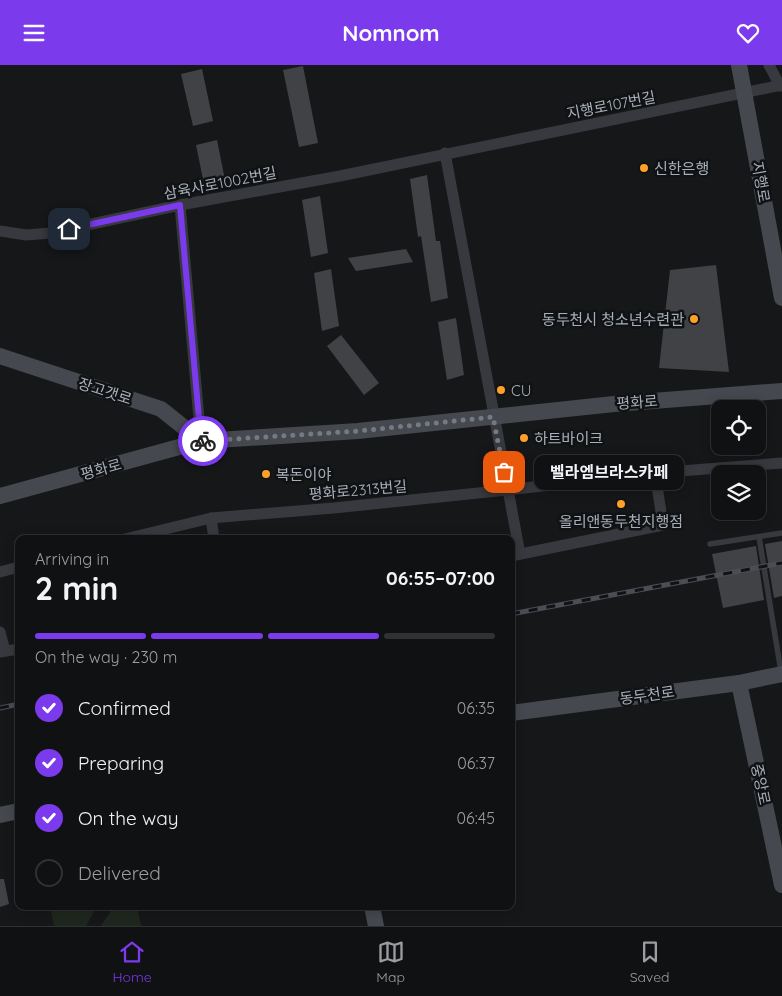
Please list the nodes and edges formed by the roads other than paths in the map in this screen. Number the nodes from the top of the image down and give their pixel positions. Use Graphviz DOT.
graph roads {
  1 [pos="739,65"];
  2 [pos="768,65"];
  3 [pos="781,82"];
  4 [pos="745,94"];
  5 [pos="445,153"];
  6 [pos="180,205"];
  7 [pos="0,231"];
  8 [pos="782,299"];
  9 [pos="0,356"];
  10 [pos="782,391"];
  11 [pos="493,417"];
  12 [pos="201,441"];
  13 [pos="782,463"];
  14 [pos="655,473"];
  15 [pos="508,491"];
  16 [pos="0,496"];
  17 [pos="211,518"];
  18 [pos="782,533"];
  19 [pos="141,535"];
  20 [pos="213,535"];
  21 [pos="514,535"];
  22 [pos="759,537"];
  23 [pos="710,544"];
  24 [pos="516,555"];
  25 [pos="15,568"];
  26 [pos="0,572"];
  27 [pos="0,632"];
  28 [pos="15,650"];
  29 [pos="2,652"];
  30 [pos="782,674"];
  31 [pos="739,683"];
  32 [pos="515,712"];
  33 [pos="15,812"];
  34 [pos="0,815"];
  35 [pos="782,885"];
  36 [pos="373,910"];
  37 [pos="376,926"];
  1 -- 4 [label="street, 지행로"];
  2 -- 3 [label="street"];
  3 -- 4 [label="street, 지행로107번길"];
  4 -- 5 [label="street, 지행로107번길"];
  4 -- 8 [label="street, 지행로"];
  5 -- 6 [label="street, 삼육사로1002번길"];
  5 -- 11 [label="street"];
  6 -- 7 [label="street, 삼육사로1002번길"];
  6 -- 12 [label="street"];
  9 -- 12 [label="street, 장고갯로"];
  10 -- 11 [label="street, 평화로"];
  11 -- 12 [label="street, 평화로"];
  11 -- 15 [label="street"];
  12 -- 16 [label="street, 평화로"];
  13 -- 14 [label="street, 평화로2313번길"];
  14 -- 15 [label="street, 평화로2313번길"];
  14 -- 24 [label="street"];
  15 -- 17 [label="street, 평화로2313번길"];
  15 -- 21 [label="street"];
  17 -- 19 [label="street, 평화로2313번길"];
  17 -- 20 [label="street"];
  18 -- 22 [label="lane"];
  22 -- 23 [label="lane"];
  22 -- 30 [label="lane"];
  25 -- 26 [label="street"];
  27 -- 29 [label="street"];
  28 -- 29 [label="street"];
  30 -- 31 [label="street, 동두천로"];
  31 -- 32 [label="street, 동두천로"];
  31 -- 35 [label="street, 중앙로"];
  33 -- 34 [label="street"];
  36 -- 37 [label="street"];
}
